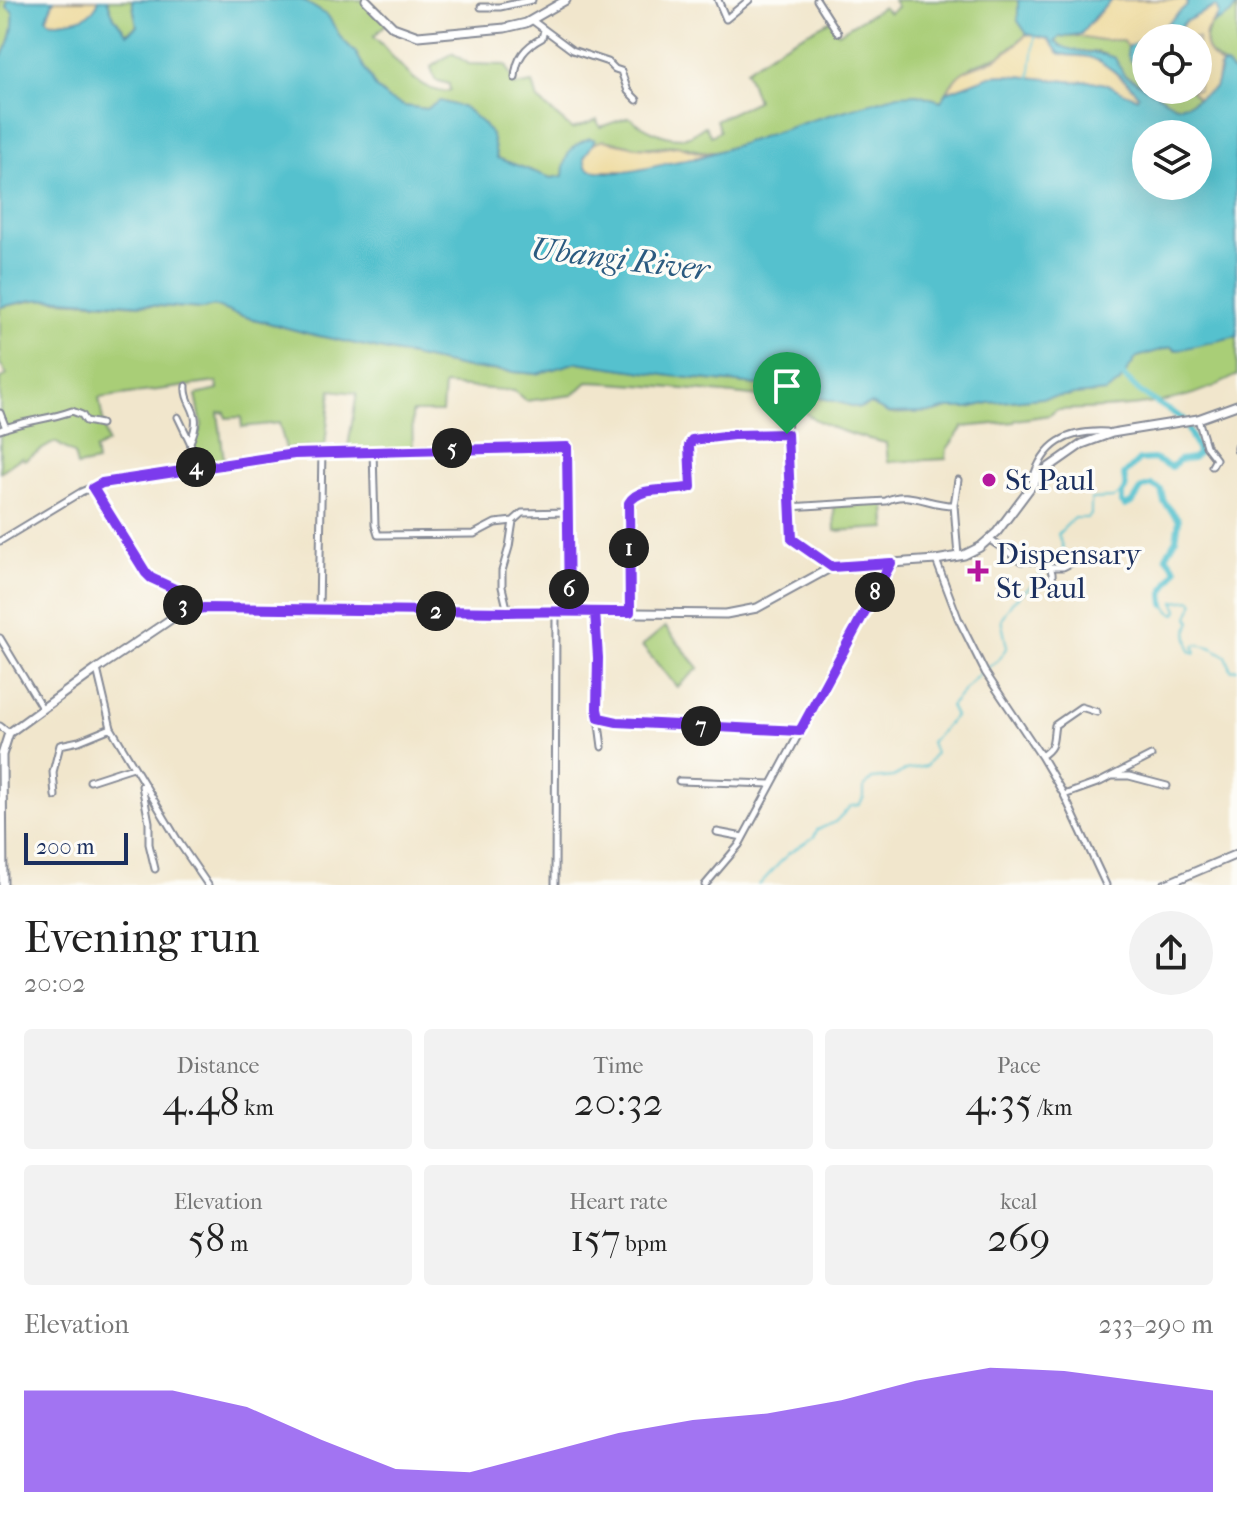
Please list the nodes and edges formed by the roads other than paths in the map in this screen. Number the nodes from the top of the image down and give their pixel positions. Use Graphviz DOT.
graph roads {
  1 [pos="366,0"];
  2 [pos="532,0"];
  3 [pos="566,0"];
  4 [pos="718,0"];
  5 [pos="749,0"];
  6 [pos="817,0"];
  7 [pos="481,7"];
  8 [pos="533,21"];
  9 [pos="544,30"];
  10 [pos="838,33"];
  11 [pos="515,78"];
  12 [pos="637,100"];
  13 [pos="186,386"];
  14 [pos="789,403"];
  15 [pos="1237,405"];
  16 [pos="0,413"];
  17 [pos="178,417"];
  18 [pos="1197,420"];
  19 [pos="101,424"];
  20 [pos="3,429"];
  21 [pos="1112,433"];
  22 [pos="787,434"];
  23 [pos="190,442"];
  24 [pos="322,451"];
  25 [pos="373,451"];
  26 [pos="1212,466"];
  27 [pos="196,467"];
  28 [pos="958,480"];
  29 [pos="1032,482"];
  30 [pos="93,488"];
  31 [pos="954,505"];
  32 [pos="789,507"];
  33 [pos="568,512"];
  34 [pos="513,521"];
  35 [pos="990,540"];
  36 [pos="0,541"];
  37 [pos="958,557"];
  38 [pos="936,560"];
  39 [pos="1073,562"];
  40 [pos="891,563"];
  41 [pos="1049,566"];
  42 [pos="832,567"];
  43 [pos="1052,584"];
  44 [pos="319,610"];
  45 [pos="185,611"];
  46 [pos="556,611"];
  47 [pos="569,611"];
  48 [pos="508,612"];
  49 [pos="595,612"];
  50 [pos="630,612"];
  51 [pos="0,638"];
  52 [pos="97,669"];
  53 [pos="42,708"];
  54 [pos="1097,712"];
  55 [pos="599,718"];
  56 [pos="0,726"];
  57 [pos="111,728"];
  58 [pos="800,731"];
  59 [pos="9,733"];
  60 [pos="602,747"];
  61 [pos="1041,756"];
  62 [pos="1151,756"];
  63 [pos="133,767"];
  64 [pos="1126,768"];
  65 [pos="1112,775"];
  66 [pos="1129,776"];
  67 [pos="90,781"];
  68 [pos="142,781"];
  69 [pos="679,781"];
  70 [pos="1,783"];
  71 [pos="771,784"];
  72 [pos="1167,786"];
  73 [pos="1064,795"];
  74 [pos="55,796"];
  75 [pos="717,832"];
  76 [pos="743,837"];
  77 [pos="1237,854"];
  78 [pos="155,869"];
  79 [pos="2,881"];
  80 [pos="208,885"];
  81 [pos="555,885"];
  82 [pos="705,885"];
  83 [pos="1106,885"];
  84 [pos="1164,885"];
  1 -- 8 [label="main road"];
  2 -- 7 [label="street"];
  3 -- 8 [label="main road"];
  4 -- 5 [label="street"];
  6 -- 10 [label="street"];
  8 -- 9 [label="street"];
  9 -- 11 [label="street"];
  9 -- 12 [label="street"];
  13 -- 23 [label="street"];
  14 -- 22 [label="street"];
  15 -- 18 [label="main road"];
  16 -- 20 [label="street"];
  17 -- 23 [label="street"];
  18 -- 21 [label="main road"];
  18 -- 26 [label="street"];
  19 -- 20 [label="street"];
  21 -- 29 [label="main road"];
  21 -- 29 [label="street"];
  22 -- 32 [label="street"];
  22 -- 50 [label="street"];
  23 -- 27 [label="street"];
  24 -- 25 [label="street"];
  24 -- 27 [label="street"];
  24 -- 44 [label="street"];
  25 -- 33 [label="street"];
  25 -- 34 [label="street"];
  27 -- 30 [label="street"];
  28 -- 31 [label="street"];
  29 -- 35 [label="main road"];
  30 -- 36 [label="street"];
  30 -- 45 [label="street"];
  31 -- 32 [label="street"];
  31 -- 37 [label="street"];
  32 -- 42 [label="street"];
  33 -- 34 [label="street"];
  33 -- 47 [label="street"];
  34 -- 48 [label="street"];
  35 -- 37 [label="main road"];
  35 -- 41 [label="street"];
  37 -- 38 [label="main road"];
  38 -- 40 [label="main road"];
  38 -- 61 [label="street"];
  39 -- 41 [label="street"];
  40 -- 42 [label="main road"];
  40 -- 58 [label="street"];
  41 -- 43 [label="street"];
  42 -- 50 [label="main road"];
  44 -- 45 [label="main road"];
  44 -- 48 [label="main road"];
  45 -- 52 [label="main road"];
  46 -- 47 [label="main road"];
  46 -- 48 [label="main road"];
  46 -- 81 [label="street"];
  47 -- 49 [label="main road"];
  49 -- 50 [label="main road"];
  49 -- 55 [label="street"];
  51 -- 53 [label="street"];
  52 -- 53 [label="main road"];
  52 -- 57 [label="street"];
  53 -- 59 [label="main road"];
  54 -- 61 [label="street"];
  55 -- 58 [label="street"];
  55 -- 60 [label="street"];
  56 -- 59 [label="street"];
  57 -- 63 [label="street"];
  57 -- 74 [label="street"];
  58 -- 71 [label="street"];
  59 -- 70 [label="main road"];
  61 -- 73 [label="street"];
  62 -- 64 [label="street"];
  63 -- 67 [label="street"];
  63 -- 68 [label="street"];
  64 -- 65 [label="street"];
  64 -- 66 [label="street"];
  65 -- 66 [label="street"];
  65 -- 73 [label="street"];
  66 -- 72 [label="street"];
  68 -- 78 [label="street"];
  68 -- 80 [label="street"];
  69 -- 71 [label="street"];
  70 -- 79 [label="main road"];
  71 -- 76 [label="street"];
  73 -- 83 [label="street"];
  75 -- 76 [label="street"];
  76 -- 82 [label="street"];
  77 -- 84 [label="main road"];
}
